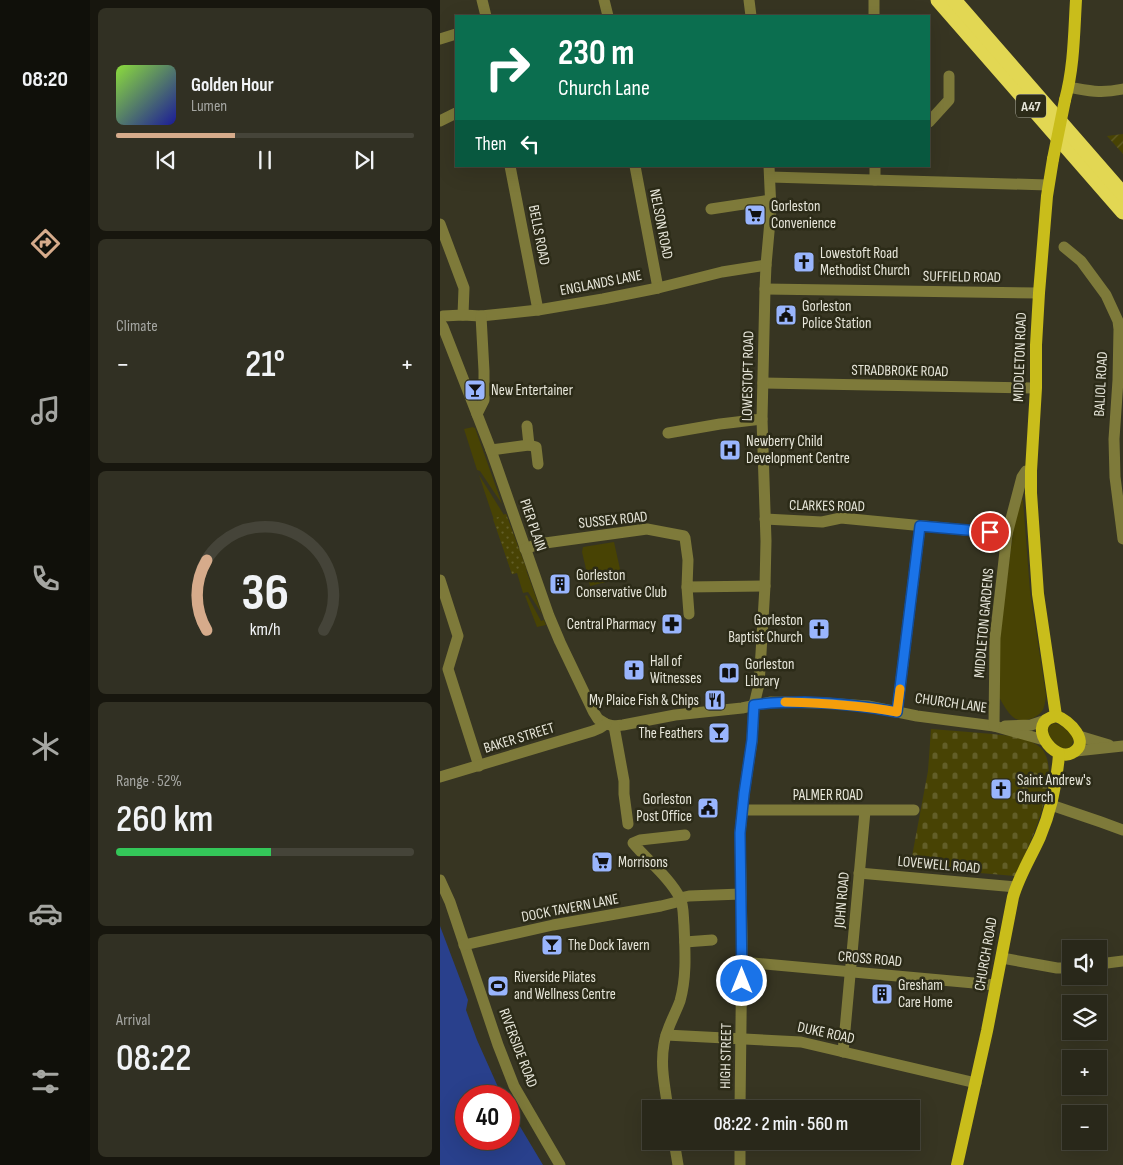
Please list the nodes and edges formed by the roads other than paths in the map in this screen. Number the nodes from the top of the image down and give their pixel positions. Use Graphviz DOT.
graph roads {
  1 [pos="482,0"];
  2 [pos="604,0"];
  3 [pos="749,0"];
  4 [pos="874,0"];
  5 [pos="938,0"];
  6 [pos="954,0"];
  7 [pos="1076,0"];
  8 [pos="486,15"];
  9 [pos="608,15"];
  10 [pos="751,15"];
  11 [pos="874,15"];
  12 [pos="455,34"];
  13 [pos="440,39"];
  14 [pos="949,76"];
  15 [pos="1068,87"];
  16 [pos="1123,90"];
  17 [pos="455,114"];
  18 [pos="440,121"];
  19 [pos="930,121"];
  20 [pos="510,167"];
  21 [pos="635,167"];
  22 [pos="875,167"];
  23 [pos="769,172"];
  24 [pos="802,172"];
  25 [pos="875,180"];
  26 [pos="1048,186"];
  27 [pos="1123,194"];
  28 [pos="771,200"];
  29 [pos="711,209"];
  30 [pos="1123,212"];
  31 [pos="440,224"];
  32 [pos="1064,247"];
  33 [pos="766,265"];
  34 [pos="658,288"];
  35 [pos="765,289"];
  36 [pos="1039,294"];
  37 [pos="538,310"];
  38 [pos="463,314"];
  39 [pos="481,316"];
  40 [pos="440,318"];
  41 [pos="440,322"];
  42 [pos="1120,379"];
  43 [pos="763,383"];
  44 [pos="1036,388"];
  45 [pos="477,414"];
  46 [pos="762,419"];
  47 [pos="527,426"];
  48 [pos="668,433"];
  49 [pos="529,445"];
  50 [pos="490,450"];
  51 [pos="538,464"];
  52 [pos="1031,471"];
  53 [pos="765,519"];
  54 [pos="920,526"];
  55 [pos="1007,534"];
  56 [pos="1123,539"];
  57 [pos="525,549"];
  58 [pos="440,580"];
  59 [pos="765,586"];
  60 [pos="687,587"];
  61 [pos="689,614"];
  62 [pos="754,705"];
  63 [pos="897,712"];
  64 [pos="1051,718"];
  65 [pos="610,725"];
  66 [pos="994,726"];
  67 [pos="1079,736"];
  68 [pos="1044,740"];
  69 [pos="1119,746"];
  70 [pos="1076,751"];
  71 [pos="1059,754"];
  72 [pos="479,766"];
  73 [pos="440,777"];
  74 [pos="1051,805"];
  75 [pos="743,810"];
  76 [pos="865,810"];
  77 [pos="914,810"];
  78 [pos="628,824"];
  79 [pos="1123,830"];
  80 [pos="686,835"];
  81 [pos="859,873"];
  82 [pos="440,880"];
  83 [pos="1016,887"];
  84 [pos="741,894"];
  85 [pos="681,900"];
  86 [pos="712,940"];
  87 [pos="685,942"];
  88 [pos="464,945"];
  89 [pos="1002,958"];
  90 [pos="1123,961"];
  91 [pos="742,962"];
  92 [pos="1107,963"];
  93 [pos="1062,968"];
  94 [pos="850,972"];
  95 [pos="996,985"];
  96 [pos="666,1035"];
  97 [pos="742,1039"];
  98 [pos="842,1052"];
  99 [pos="976,1083"];
  100 [pos="666,1100"];
  101 [pos="740,1100"];
  102 [pos="676,1150"];
  103 [pos="740,1150"];
  104 [pos="560,1165"];
  105 [pos="678,1165"];
  106 [pos="740,1165"];
  107 [pos="957,1165"];
  1 -- 8 [label="street"];
  2 -- 9 [label="street"];
  3 -- 10 [label="street"];
  4 -- 11 [label="street"];
  5 -- 30 [label="highway, A47"];
  6 -- 27 [label="highway, A47"];
  7 -- 15 [label="main road, MIDDLETON ROAD"];
  12 -- 13 [label="street"];
  14 -- 19 [label="street"];
  15 -- 16 [label="street"];
  15 -- 26 [label="main road, MIDDLETON ROAD, bridge"];
  17 -- 18 [label="street"];
  20 -- 37 [label="street, BELLS ROAD"];
  21 -- 34 [label="street, NELSON ROAD"];
  22 -- 25 [label="street"];
  23 -- 24 [label="street"];
  23 -- 28 [label="street, LOWESTOFT ROAD"];
  24 -- 25 [label="street"];
  25 -- 26 [label="street"];
  26 -- 36 [label="main road, MIDDLETON ROAD"];
  28 -- 29 [label="street"];
  28 -- 33 [label="street, LOWESTOFT ROAD"];
  31 -- 38 [label="street"];
  32 -- 42 [label="street, BALIOL ROAD"];
  33 -- 34 [label="street, ENGLANDS LANE"];
  33 -- 35 [label="street, LOWESTOFT ROAD"];
  34 -- 37 [label="street, ENGLANDS LANE"];
  35 -- 36 [label="street, SUFFIELD ROAD"];
  35 -- 43 [label="street, LOWESTOFT ROAD"];
  36 -- 44 [label="main road, MIDDLETON ROAD"];
  37 -- 39 [label="street, ENGLANDS LANE"];
  38 -- 39 [label="street, ENGLANDS LANE"];
  38 -- 40 [label="street, ENGLANDS LANE"];
  39 -- 45 [label="street"];
  41 -- 45 [label="street, PIER PLAIN"];
  42 -- 56 [label="street, BALIOL ROAD"];
  43 -- 44 [label="street, STRADBROKE ROAD"];
  43 -- 46 [label="street, LOWESTOFT ROAD"];
  44 -- 52 [label="main road, MIDDLETON ROAD"];
  45 -- 50 [label="street, PIER PLAIN"];
  46 -- 48 [label="street"];
  46 -- 53 [label="street, LOWESTOFT ROAD"];
  47 -- 49 [label="street"];
  49 -- 50 [label="street"];
  49 -- 51 [label="street"];
  50 -- 57 [label="street, PIER PLAIN"];
  52 -- 55 [label="street, MIDDLETON GARDENS"];
  52 -- 64 [label="main road, MIDDLETON ROAD"];
  53 -- 54 [label="street, CLARKES ROAD"];
  53 -- 59 [label="street, LOWESTOFT ROAD"];
  54 -- 55 [label="street, CLARKES ROAD"];
  54 -- 63 [label="street"];
  55 -- 66 [label="street, MIDDLETON GARDENS"];
  57 -- 60 [label="street, SUSSEX ROAD"];
  57 -- 65 [label="street, PIER PLAIN"];
  58 -- 72 [label="street"];
  59 -- 60 [label="street"];
  59 -- 62 [label="street, LOWESTOFT ROAD"];
  60 -- 61 [label="street, SUSSEX ROAD"];
  62 -- 63 [label="street, CHURCH LANE"];
  62 -- 65 [label="street, BAKER STREET"];
  62 -- 75 [label="street, HIGH STREET"];
  63 -- 66 [label="street, CHURCH LANE"];
  64 -- 66 [label="street, CHURCH LANE"];
  64 -- 67 [label="main road"];
  64 -- 68 [label="main road"];
  65 -- 72 [label="street, BAKER STREET"];
  65 -- 78 [label="street"];
  66 -- 68 [label="street, CHURCH LANE"];
  67 -- 69 [label="street"];
  67 -- 70 [label="main road"];
  68 -- 71 [label="main road, CHURCH LANE"];
  69 -- 70 [label="street"];
  70 -- 71 [label="main road"];
  71 -- 74 [label="main road, CHURCH ROAD"];
  72 -- 73 [label="street, BAKER STREET"];
  74 -- 79 [label="street"];
  74 -- 83 [label="main road, CHURCH ROAD"];
  75 -- 76 [label="street, PALMER ROAD"];
  75 -- 84 [label="street, HIGH STREET"];
  76 -- 77 [label="street, PALMER ROAD"];
  76 -- 81 [label="street, JOHN ROAD"];
  80 -- 85 [label="street"];
  81 -- 83 [label="street, LOVEWELL ROAD"];
  81 -- 94 [label="street, JOHN ROAD"];
  82 -- 88 [label="street, RIVERSIDE ROAD"];
  83 -- 89 [label="main road, CHURCH ROAD"];
  84 -- 85 [label="street, DOCK TAVERN LANE"];
  84 -- 91 [label="street, HIGH STREET"];
  85 -- 87 [label="street"];
  85 -- 88 [label="street, DOCK TAVERN LANE"];
  86 -- 87 [label="street"];
  87 -- 96 [label="street"];
  88 -- 104 [label="street, RIVERSIDE ROAD"];
  89 -- 93 [label="street"];
  89 -- 95 [label="main road, CHURCH ROAD"];
  90 -- 92 [label="street"];
  91 -- 94 [label="street, CROSS ROAD"];
  91 -- 97 [label="street, HIGH STREET"];
  94 -- 95 [label="street, CROSS ROAD"];
  94 -- 98 [label="street, JOHN ROAD"];
  95 -- 99 [label="main road, CHURCH ROAD"];
  96 -- 97 [label="street, DUKE ROAD"];
  96 -- 100 [label="street"];
  97 -- 98 [label="street, DUKE ROAD"];
  97 -- 101 [label="street, HIGH STREET"];
  98 -- 99 [label="street, DUKE ROAD"];
  99 -- 107 [label="main road, CHURCH ROAD"];
  102 -- 105 [label="street"];
  103 -- 106 [label="street"];
}
